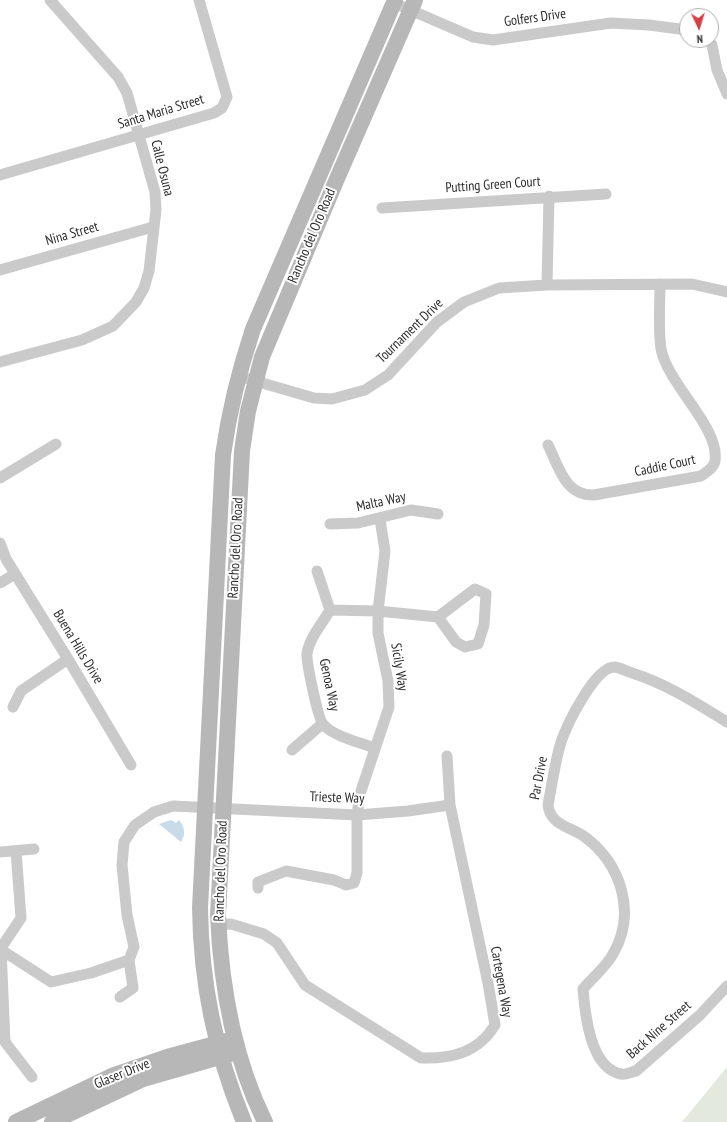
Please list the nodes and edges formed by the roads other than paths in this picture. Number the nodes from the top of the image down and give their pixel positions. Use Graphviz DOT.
graph roads {
  1 [pos="50,0"];
  2 [pos="199,0"];
  3 [pos="394,1"];
  4 [pos="413,5"];
  5 [pos="679,29"];
  6 [pos="713,48"];
  7 [pos="727,94"];
  8 [pos="138,135"];
  9 [pos="0,175"];
  10 [pos="606,194"];
  11 [pos="549,196"];
  12 [pos="382,208"];
  13 [pos="153,227"];
  14 [pos="0,270"];
  15 [pos="660,284"];
  16 [pos="547,285"];
  17 [pos="727,292"];
  18 [pos="0,362"];
  19 [pos="238,376"];
  20 [pos="256,381"];
  21 [pos="56,444"];
  22 [pos="548,445"];
  23 [pos="0,478"];
  24 [pos="438,514"];
  25 [pos="380,519"];
  26 [pos="330,524"];
  27 [pos="0,543"];
  28 [pos="317,571"];
  29 [pos="15,574"];
  30 [pos="0,583"];
  31 [pos="330,610"];
  32 [pos="378,611"];
  33 [pos="438,616"];
  34 [pos="68,659"];
  35 [pos="13,707"];
  36 [pos="727,722"];
  37 [pos="322,724"];
  38 [pos="375,748"];
  39 [pos="292,750"];
  40 [pos="447,756"];
  41 [pos="131,766"];
  42 [pos="450,805"];
  43 [pos="206,807"];
  44 [pos="223,807"];
  45 [pos="357,815"];
  46 [pos="34,849"];
  47 [pos="16,851"];
  48 [pos="0,852"];
  49 [pos="258,888"];
  50 [pos="218,925"];
  51 [pos="0,948"];
  52 [pos="129,960"];
  53 [pos="727,986"];
  54 [pos="120,997"];
  55 [pos="2,1034"];
  56 [pos="236,1046"];
  57 [pos="219,1050"];
  58 [pos="604,1063"];
  59 [pos="32,1077"];
  60 [pos="16,1122"];
  61 [pos="52,1122"];
  62 [pos="244,1122"];
  63 [pos="265,1122"];
  1 -- 8 [label="street, Calle Osuna"];
  2 -- 8 [label="street, Santa Maria Street"];
  3 -- 4 [label="street, Golfers Drive"];
  3 -- 19 [label="main road, Rancho del Oro Road"];
  4 -- 5 [label="street, Golfers Drive"];
  4 -- 20 [label="main road, Rancho del Oro Road"];
  6 -- 7 [label="street"];
  8 -- 9 [label="street, Santa Maria Street"];
  8 -- 13 [label="street, Calle Osuna"];
  10 -- 11 [label="street, Putting Green Court"];
  11 -- 12 [label="street, Putting Green Court"];
  11 -- 16 [label="street"];
  13 -- 14 [label="street, Nina Street"];
  13 -- 18 [label="street, Calle Osuna"];
  15 -- 16 [label="street, Tournament Drive"];
  15 -- 17 [label="street, Tournament Drive"];
  15 -- 22 [label="street, Caddie Court"];
  16 -- 20 [label="street, Tournament Drive"];
  19 -- 20 [label="street, Tournament Drive"];
  19 -- 43 [label="main road, Rancho del Oro Road"];
  20 -- 44 [label="main road, Rancho del Oro Road"];
  21 -- 23 [label="street"];
  24 -- 25 [label="street, Malta Way"];
  25 -- 26 [label="street, Malta Way"];
  25 -- 32 [label="street, Sicily Way"];
  27 -- 29 [label="street, Buena Hills Drive"];
  28 -- 31 [label="street"];
  29 -- 30 [label="street"];
  29 -- 34 [label="street, Buena Hills Drive"];
  31 -- 32 [label="street"];
  31 -- 37 [label="street, Genoa Way"];
  32 -- 33 [label="street"];
  32 -- 38 [label="street, Sicily Way"];
  33 -- 33 [label="street"];
  34 -- 35 [label="street"];
  34 -- 41 [label="street, Buena Hills Drive"];
  36 -- 58 [label="street, Par Drive"];
  37 -- 38 [label="street, Genoa Way"];
  37 -- 39 [label="street, Genoa Way"];
  38 -- 45 [label="street, Sicily Way"];
  40 -- 42 [label="street, Cartegena Way"];
  42 -- 45 [label="street, Trieste Way"];
  42 -- 50 [label="street, Cartegena Way"];
  43 -- 44 [label="street, Trieste Way"];
  43 -- 52 [label="street, Trieste Way"];
  43 -- 57 [label="main road, Rancho del Oro Road"];
  44 -- 45 [label="street, Trieste Way"];
  44 -- 50 [label="main road, Rancho del Oro Road"];
  45 -- 49 [label="street, Sicily Way"];
  46 -- 47 [label="street"];
  47 -- 48 [label="street"];
  47 -- 51 [label="street"];
  50 -- 56 [label="main road, Rancho del Oro Road"];
  51 -- 52 [label="street"];
  51 -- 55 [label="street"];
  52 -- 54 [label="street, Trieste Way"];
  53 -- 58 [label="street, Back Nine Street"];
  55 -- 59 [label="street"];
  56 -- 57 [label="main road, Glaser Drive"];
  56 -- 63 [label="main road, Rancho del Oro Road"];
  57 -- 60 [label="main road, Glaser Drive"];
  57 -- 61 [label="main road, Glaser Drive"];
  57 -- 62 [label="main road, Rancho del Oro Road"];
}
